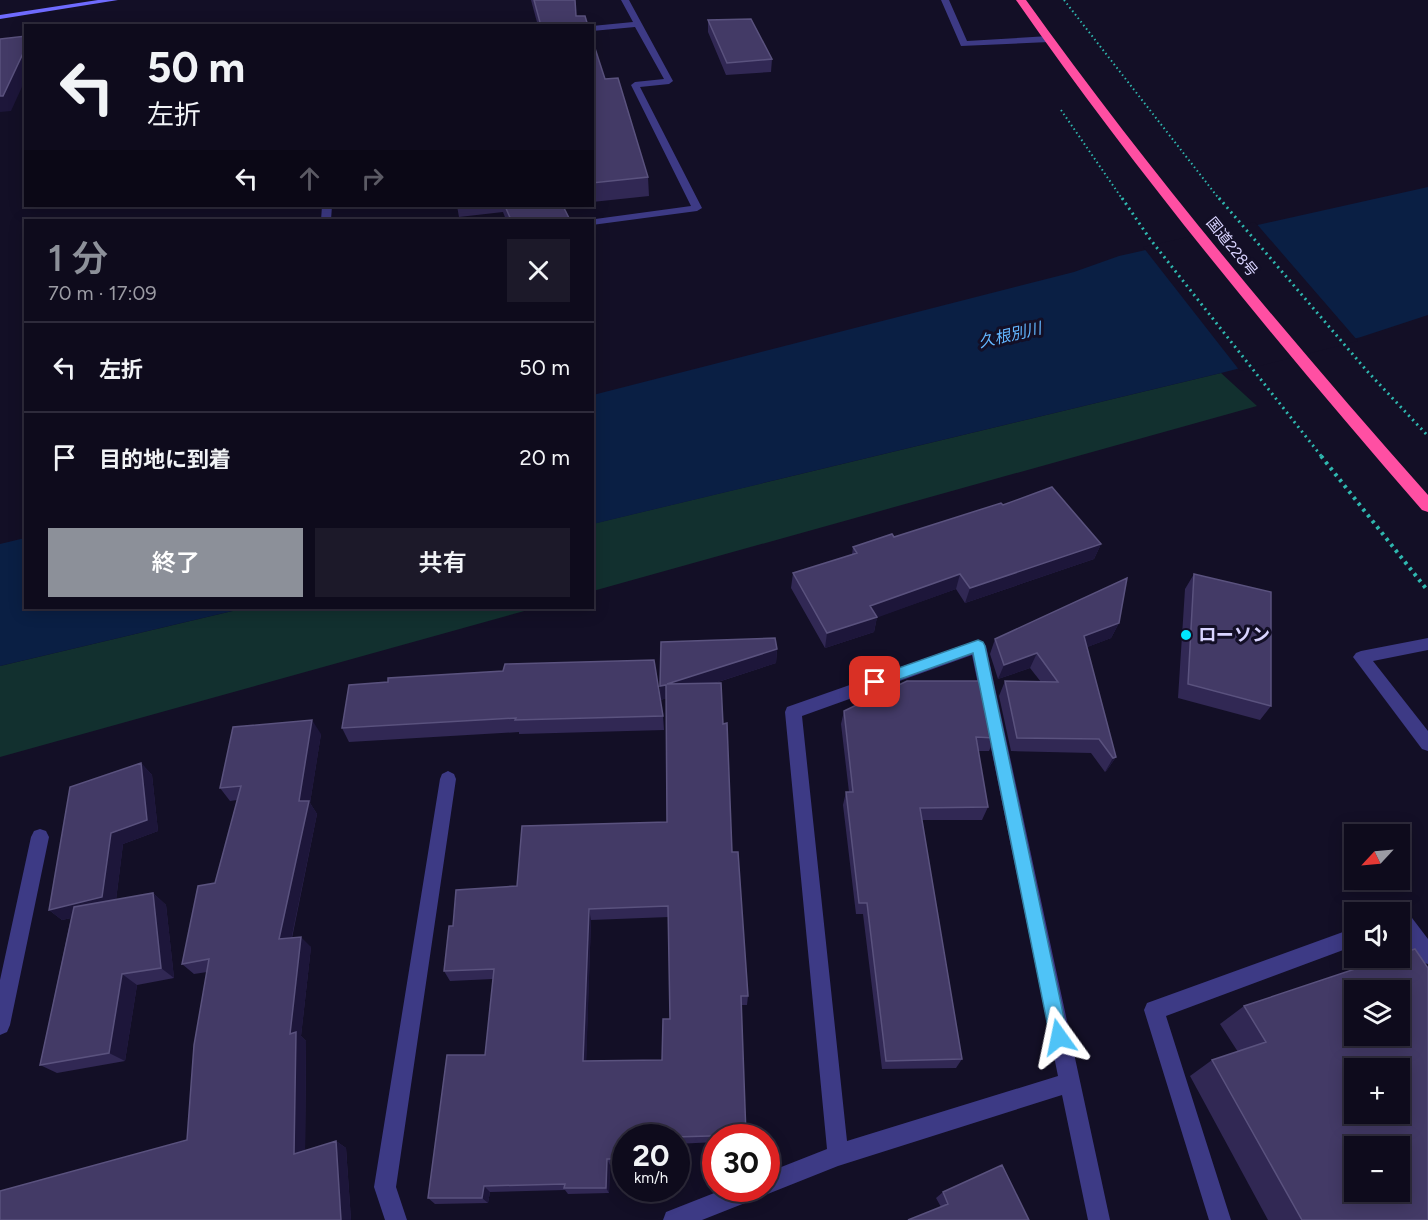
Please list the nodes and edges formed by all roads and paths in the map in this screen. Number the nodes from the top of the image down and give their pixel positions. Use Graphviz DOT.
graph roads {
  1 [pos="114,0"];
  2 [pos="625,0"];
  3 [pos="945,0"];
  4 [pos="1021,0"];
  5 [pos="1064,0"];
  6 [pos="0,17"];
  7 [pos="638,24"];
  8 [pos="594,29"];
  9 [pos="1048,39"];
  10 [pos="1055,101"];
  11 [pos="594,222"];
  12 [pos="1428,436"];
  13 [pos="1428,506"];
  14 [pos="1428,591"];
  15 [pos="1428,644"];
  16 [pos="1428,744"];
  17 [pos="448,779"];
  18 [pos="40,837"];
  19 [pos="1410,931"];
  20 [pos="1344,941"];
  21 [pos="1428,955"];
  22 [pos="4,986"];
  23 [pos="0,1025"];
  24 [pos="1068,1083"];
  25 [pos="838,1155"];
  26 [pos="780,1178"];
  27 [pos="720,1202"];
  28 [pos="396,1220"];
  29 [pos="674,1220"];
  30 [pos="1099,1220"];
  31 [pos="1220,1220"];
  1 -- 6 [label="street"];
  2 -- 7 [label="street"];
  3 -- 9 [label="street"];
  4 -- 9 [label="highway, 国道228号"];
  5 -- 12 [label="path"];
  7 -- 8 [label="street"];
  7 -- 11 [label="street"];
  9 -- 13 [label="highway, 国道228号"];
  10 -- 14 [label="path"];
  15 -- 16 [label="street"];
  17 -- 28 [label="street"];
  18 -- 22 [label="street"];
  19 -- 21 [label="street"];
  20 -- 31 [label="street"];
  22 -- 23 [label="street"];
  24 -- 25 [label="street"];
  24 -- 25 [label="street"];
  24 -- 30 [label="street"];
  25 -- 26 [label="street"];
  27 -- 29 [label="street"];
}
